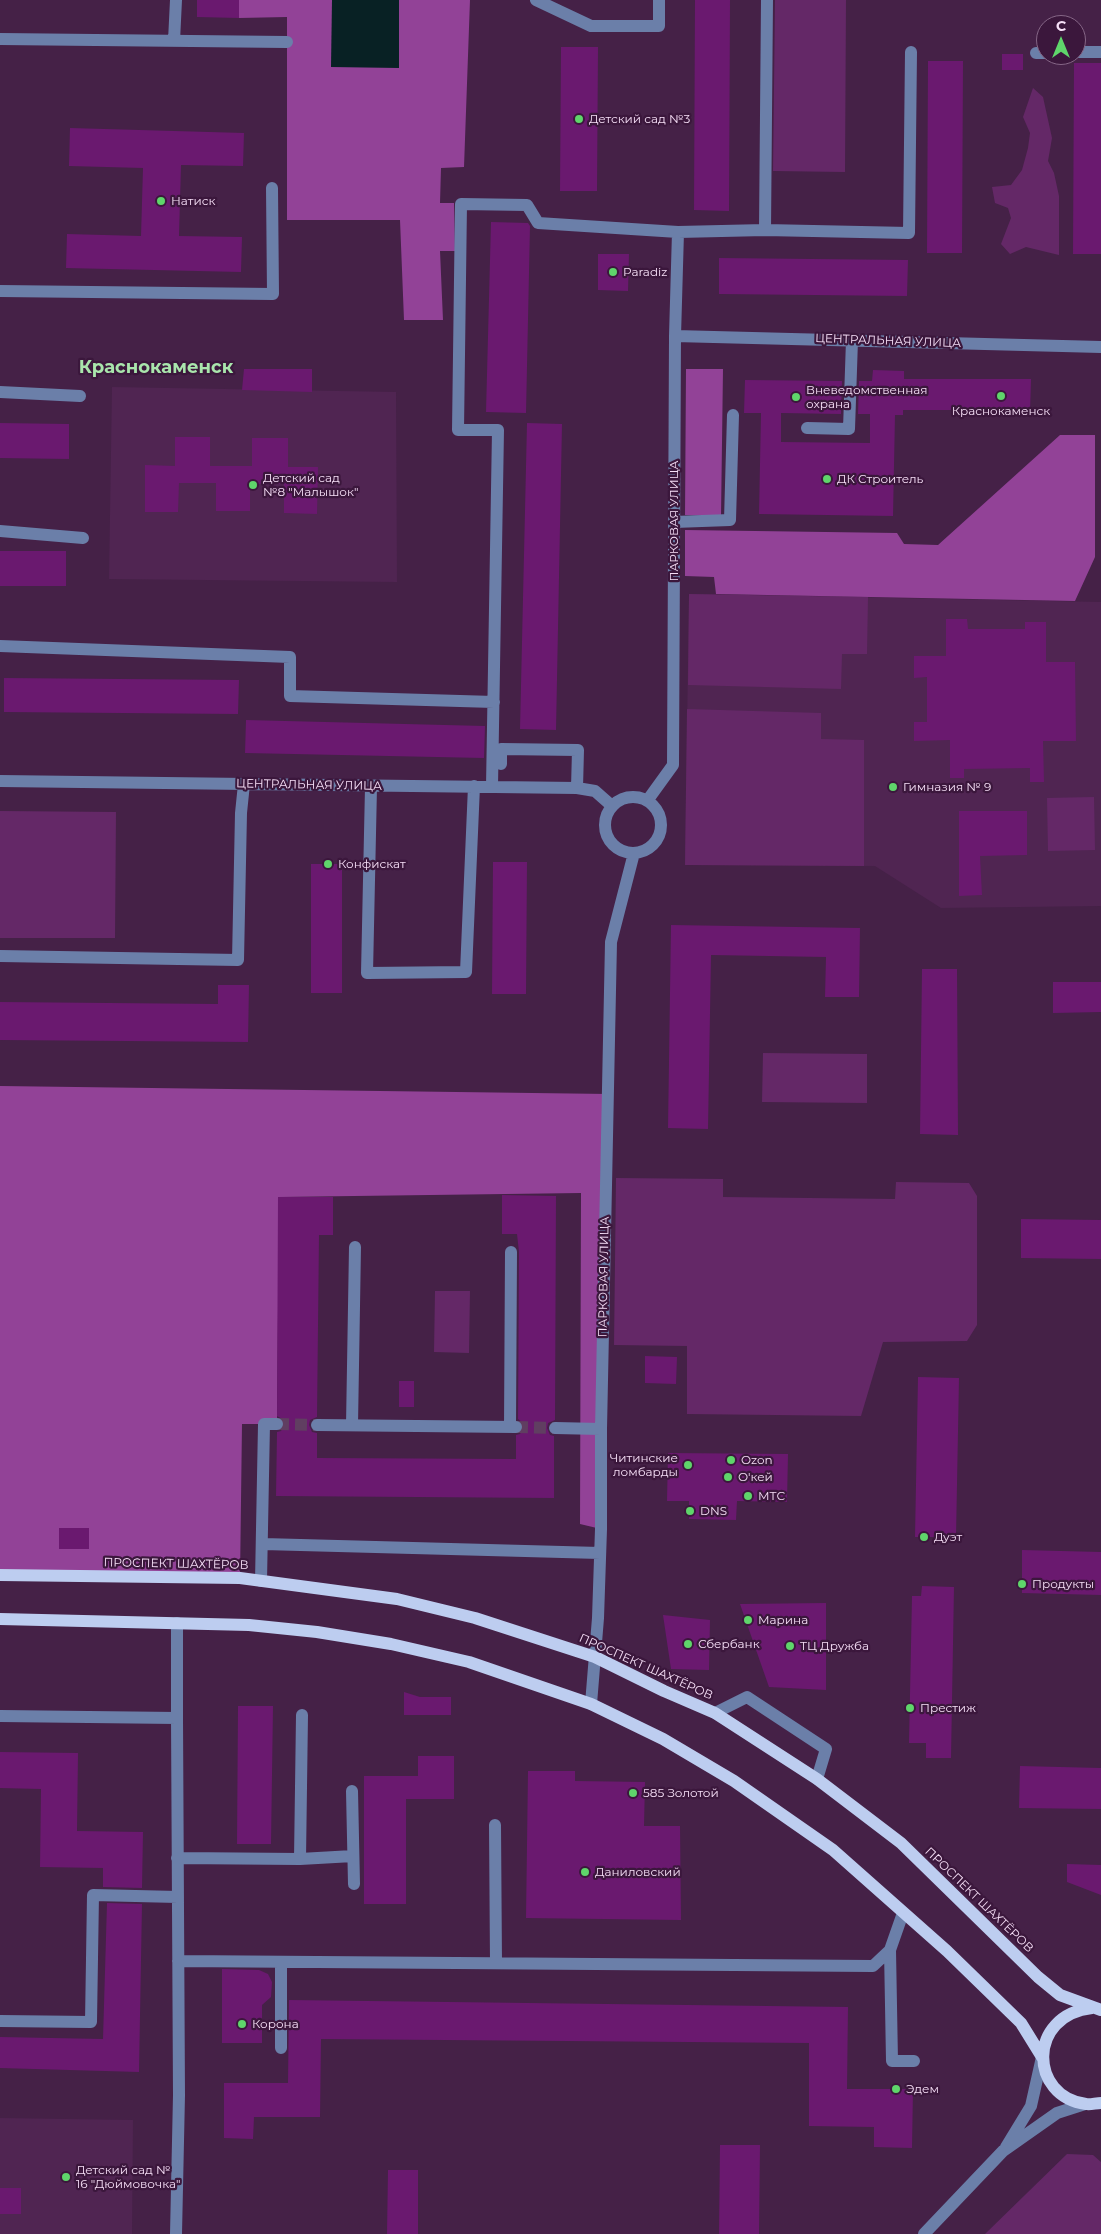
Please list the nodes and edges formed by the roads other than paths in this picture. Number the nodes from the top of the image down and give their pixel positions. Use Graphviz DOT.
graph roads {
  1 [pos="176,0"];
  2 [pos="536,0"];
  3 [pos="658,0"];
  4 [pos="767,0"];
  5 [pos="0,38"];
  6 [pos="174,41"];
  7 [pos="287,42"];
  8 [pos="911,52"];
  9 [pos="1086,52"];
  10 [pos="1101,52"];
  11 [pos="272,188"];
  12 [pos="765,230"];
  13 [pos="678,232"];
  14 [pos="0,291"];
  15 [pos="675,336"];
  16 [pos="852,340"];
  17 [pos="1101,348"];
  18 [pos="0,392"];
  19 [pos="80,396"];
  20 [pos="733,415"];
  21 [pos="807,428"];
  22 [pos="674,522"];
  23 [pos="0,531"];
  24 [pos="83,538"];
  25 [pos="0,646"];
  26 [pos="494,702"];
  27 [pos="0,781"];
  28 [pos="244,784"];
  29 [pos="474,786"];
  30 [pos="496,786"];
  31 [pos="371,787"];
  32 [pos="576,788"];
  33 [pos="647,800"];
  34 [pos="612,806"];
  35 [pos="634,853"];
  36 [pos="0,956"];
  37 [pos="355,1247"];
  38 [pos="511,1252"];
  39 [pos="277,1424"];
  40 [pos="317,1425"];
  41 [pos="352,1426"];
  42 [pos="554,1428"];
  43 [pos="602,1429"];
  44 [pos="263,1544"];
  45 [pos="600,1553"];
  46 [pos="0,1575"];
  47 [pos="261,1581"];
  48 [pos="0,1619"];
  49 [pos="178,1623"];
  50 [pos="595,1657"];
  51 [pos="591,1704"];
  52 [pos="715,1713"];
  53 [pos="302,1715"];
  54 [pos="0,1716"];
  55 [pos="177,1718"];
  56 [pos="817,1779"];
  57 [pos="352,1791"];
  58 [pos="495,1825"];
  59 [pos="353,1856"];
  60 [pos="178,1858"];
  61 [pos="300,1860"];
  62 [pos="354,1884"];
  63 [pos="178,1897"];
  64 [pos="903,1913"];
  65 [pos="890,1950"];
  66 [pos="178,1961"];
  67 [pos="280,1962"];
  68 [pos="496,1963"];
  69 [pos="1099,2007"];
  70 [pos="0,2021"];
  71 [pos="281,2048"];
  72 [pos="1042,2057"];
  73 [pos="914,2061"];
  74 [pos="1101,2103"];
  75 [pos="1085,2104"];
  76 [pos="1003,2151"];
  77 [pos="176,2234"];
  78 [pos="924,2234"];
  1 -- 6 [label="street"];
  2 -- 3 [label="street"];
  4 -- 12 [label="street"];
  5 -- 6 [label="street"];
  6 -- 7 [label="street"];
  8 -- 12 [label="street"];
  9 -- 10 [label="street"];
  11 -- 14 [label="street"];
  12 -- 13 [label="street"];
  13 -- 15 [label="street, ПАРКОВАЯ УЛИЦА"];
  13 -- 26 [label="street"];
  15 -- 16 [label="street, ЦЕНТРАЛЬНАЯ УЛИЦА"];
  15 -- 22 [label="street, ПАРКОВАЯ УЛИЦА"];
  16 -- 17 [label="street, ЦЕНТРАЛЬНАЯ УЛИЦА"];
  16 -- 21 [label="street"];
  18 -- 19 [label="street"];
  20 -- 22 [label="street"];
  22 -- 33 [label="street, ПАРКОВАЯ УЛИЦА"];
  23 -- 24 [label="street"];
  25 -- 26 [label="street"];
  26 -- 30 [label="street"];
  27 -- 28 [label="street, ЦЕНТРАЛЬНАЯ УЛИЦА"];
  28 -- 31 [label="street, ЦЕНТРАЛЬНАЯ УЛИЦА"];
  28 -- 36 [label="street"];
  29 -- 30 [label="street, ЦЕНТРАЛЬНАЯ УЛИЦА"];
  29 -- 31 [label="street, ЦЕНТРАЛЬНАЯ УЛИЦА"];
  29 -- 31 [label="street"];
  30 -- 32 [label="street, ЦЕНТРАЛЬНАЯ УЛИЦА"];
  30 -- 32 [label="street"];
  32 -- 34 [label="street, ЦЕНТРАЛЬНАЯ УЛИЦА"];
  33 -- 34 [label="street"];
  33 -- 35 [label="street"];
  34 -- 35 [label="street"];
  35 -- 43 [label="street, ПАРКОВАЯ УЛИЦА"];
  37 -- 41 [label="street"];
  38 -- 41 [label="street"];
  39 -- 44 [label="street"];
  40 -- 41 [label="street"];
  42 -- 43 [label="street"];
  43 -- 45 [label="street, ПАРКОВАЯ УЛИЦА"];
  44 -- 45 [label="street"];
  44 -- 47 [label="street"];
  45 -- 50 [label="street, ПАРКОВАЯ УЛИЦА"];
  46 -- 47 [label="main road, ПРОСПЕКТ ШАХТЁРОВ"];
  47 -- 50 [label="main road, ПРОСПЕКТ ШАХТЁРОВ"];
  48 -- 49 [label="main road"];
  49 -- 51 [label="main road"];
  49 -- 55 [label="street"];
  50 -- 51 [label="street, ПАРКОВАЯ УЛИЦА"];
  50 -- 52 [label="main road, ПРОСПЕКТ ШАХТЁРОВ"];
  51 -- 64 [label="main road"];
  52 -- 56 [label="main road, ПРОСПЕКТ ШАХТЁРОВ"];
  52 -- 56 [label="street"];
  53 -- 61 [label="street"];
  54 -- 55 [label="street"];
  55 -- 60 [label="street"];
  56 -- 69 [label="main road, ПРОСПЕКТ ШАХТЁРОВ"];
  57 -- 59 [label="street"];
  58 -- 68 [label="street"];
  59 -- 61 [label="street"];
  59 -- 62 [label="street"];
  60 -- 61 [label="street"];
  60 -- 63 [label="street"];
  63 -- 66 [label="street"];
  63 -- 70 [label="street"];
  64 -- 65 [label="street"];
  64 -- 72 [label="main road"];
  65 -- 68 [label="street"];
  65 -- 73 [label="street"];
  66 -- 67 [label="street"];
  66 -- 77 [label="street"];
  67 -- 68 [label="street"];
  67 -- 71 [label="street"];
  69 -- 72 [label="main road"];
  72 -- 75 [label="main road"];
  72 -- 76 [label="street"];
  74 -- 75 [label="main road"];
  75 -- 76 [label="street"];
  76 -- 78 [label="street"];
}
